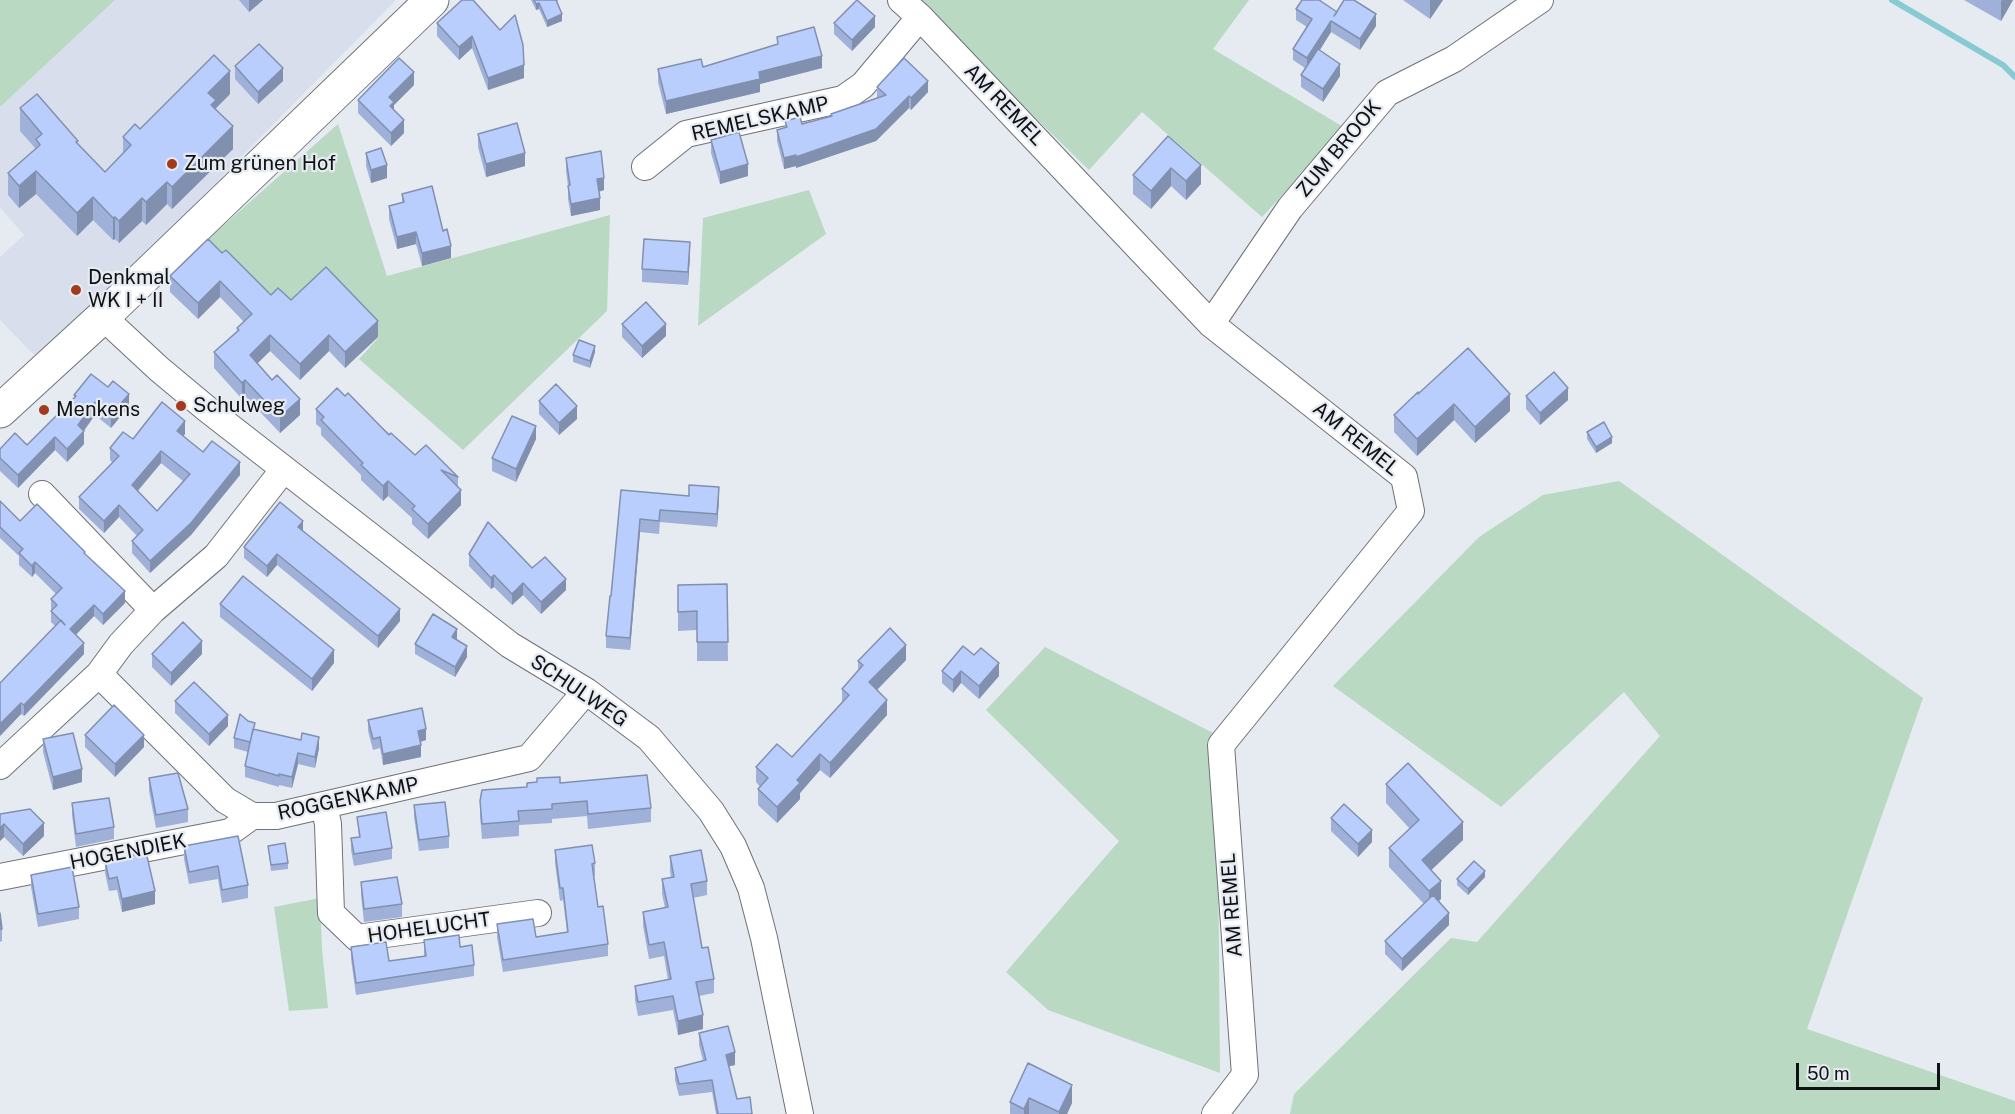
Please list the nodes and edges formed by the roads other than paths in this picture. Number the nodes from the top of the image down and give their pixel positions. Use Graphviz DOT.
graph roads {
  1 [pos="432,0"];
  2 [pos="901,0"];
  3 [pos="1540,0"];
  4 [pos="920,17"];
  5 [pos="645,166"];
  6 [pos="103,317"];
  7 [pos="1211,324"];
  8 [pos="0,411"];
  9 [pos="284,469"];
  10 [pos="42,494"];
  11 [pos="153,610"];
  12 [pos="99,674"];
  13 [pos="586,691"];
  14 [pos="0,765"];
  15 [pos="324,805"];
  16 [pos="252,816"];
  17 [pos="0,877"];
  18 [pos="537,913"];
  19 [pos="800,1114"];
  20 [pos="1215,1114"];
  1 -- 6 [label="main road"];
  2 -- 4 [label="street, AM REMEL"];
  3 -- 7 [label="street, ZUM BROOK"];
  4 -- 5 [label="street, REMELSKAMP"];
  4 -- 7 [label="street, AM REMEL"];
  6 -- 8 [label="main road"];
  6 -- 9 [label="street, SCHULWEG"];
  7 -- 20 [label="street, AM REMEL"];
  9 -- 11 [label="street"];
  9 -- 13 [label="street, SCHULWEG"];
  10 -- 11 [label="street"];
  11 -- 12 [label="street"];
  12 -- 14 [label="street"];
  12 -- 16 [label="street, ROGGENKAMP"];
  13 -- 15 [label="street, ROGGENKAMP"];
  13 -- 19 [label="street, SCHULWEG"];
  15 -- 16 [label="street, ROGGENKAMP"];
  15 -- 18 [label="street, HOHELUCHT"];
  16 -- 17 [label="street, HOGENDIEK"];
}
